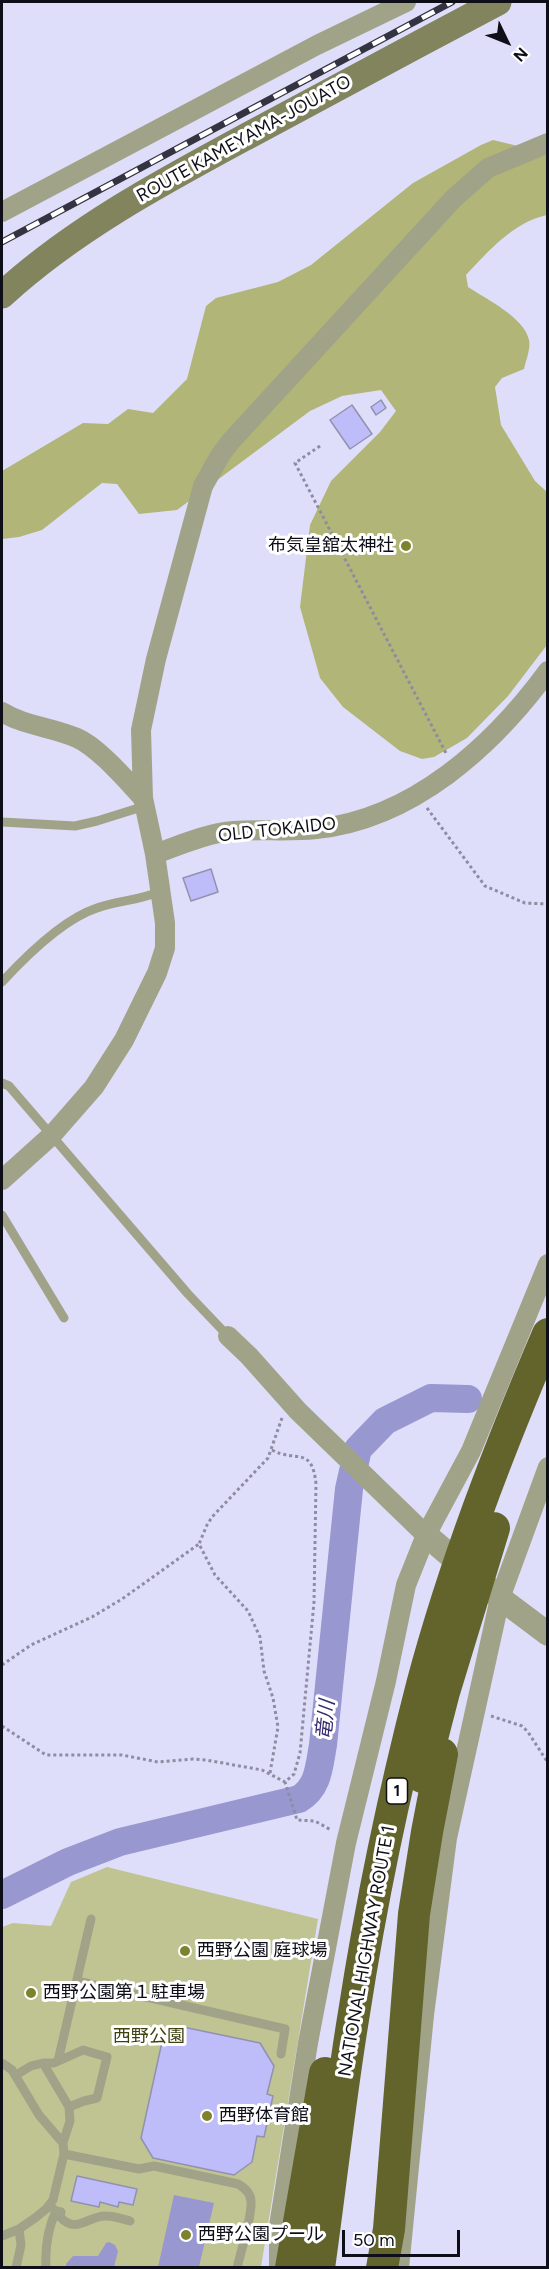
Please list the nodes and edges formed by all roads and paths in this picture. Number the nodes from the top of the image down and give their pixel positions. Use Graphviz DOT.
graph roads {
  1 [pos="406,2"];
  2 [pos="498,2"];
  3 [pos="548,142"];
  4 [pos="2,212"];
  5 [pos="2,295"];
  6 [pos="320,446"];
  7 [pos="548,671"];
  8 [pos="2,712"];
  9 [pos="454,769"];
  10 [pos="414,799"];
  11 [pos="144,802"];
  12 [pos="2,822"];
  13 [pos="155,855"];
  14 [pos="160,891"];
  15 [pos="548,904"];
  16 [pos="2,982"];
  17 [pos="2,1083"];
  18 [pos="52,1136"];
  19 [pos="2,1180"];
  20 [pos="2,1215"];
  21 [pos="548,1264"];
  22 [pos="64,1318"];
  23 [pos="548,1334"];
  24 [pos="228,1336"];
  25 [pos="548,1387"];
  26 [pos="289,1401"];
  27 [pos="273,1450"];
  28 [pos="548,1467"];
  29 [pos="426,1535"];
  30 [pos="199,1544"];
  31 [pos="497,1595"];
  32 [pos="452,1623"];
  33 [pos="548,1634"];
  34 [pos="2,1665"];
  35 [pos="475,1711"];
  36 [pos="2,1726"];
  37 [pos="548,1763"];
  38 [pos="270,1773"];
  39 [pos="286,1783"];
  40 [pos="289,1792"];
  41 [pos="296,1816"];
  42 [pos="346,1843"];
  43 [pos="91,1919"];
  44 [pos="77,1980"];
  45 [pos="281,2054"];
  46 [pos="58,2061"];
  47 [pos="2,2063"];
  48 [pos="43,2063"];
  49 [pos="16,2076"];
  50 [pos="69,2107"];
  51 [pos="63,2143"];
  52 [pos="64,2154"];
  53 [pos="52,2208"];
  54 [pos="130,2221"];
  55 [pos="19,2229"];
  56 [pos="2,2236"];
  57 [pos="16,2268"];
  58 [pos="46,2268"];
  59 [pos="237,2268"];
  60 [pos="279,2268"];
  61 [pos="291,2268"];
  62 [pos="320,2268"];
  63 [pos="341,2268"];
  64 [pos="382,2268"];
  65 [pos="399,2268"];
  1 -- 4 [label="street"];
  2 -- 5 [label="main road, ROUTE KAMEYAMA-JOUATO"];
  3 -- 11 [label="street"];
  6 -- 9 [label="path"];
  7 -- 9 [label="street, OLD TOKAIDO"];
  8 -- 11 [label="street"];
  9 -- 10 [label="street, OLD TOKAIDO"];
  10 -- 13 [label="street, OLD TOKAIDO"];
  10 -- 15 [label="path"];
  11 -- 12 [label="lane"];
  11 -- 13 [label="street"];
  13 -- 14 [label="street"];
  14 -- 16 [label="lane"];
  14 -- 18 [label="street"];
  17 -- 18 [label="lane"];
  18 -- 19 [label="street"];
  18 -- 24 [label="lane"];
  20 -- 22 [label="lane"];
  21 -- 29 [label="street"];
  23 -- 32 [label="highway, NATIONAL HIGHWAY ROUTE 1 / 1"];
  24 -- 26 [label="street"];
  25 -- 32 [label="highway, NATIONAL HIGHWAY ROUTE 1 / 1"];
  26 -- 27 [label="path"];
  26 -- 29 [label="street"];
  27 -- 30 [label="path"];
  27 -- 39 [label="path"];
  28 -- 31 [label="street"];
  29 -- 31 [label="street"];
  29 -- 42 [label="street"];
  30 -- 34 [label="path"];
  30 -- 38 [label="path"];
  31 -- 33 [label="street"];
  31 -- 35 [label="street"];
  32 -- 61 [label="highway"];
  32 -- 62 [label="highway, NATIONAL HIGHWAY ROUTE 1 / 1"];
  32 -- 63 [label="highway, NATIONAL HIGHWAY ROUTE 1 / 1"];
  32 -- 64 [label="highway"];
  35 -- 37 [label="path"];
  35 -- 65 [label="street"];
  36 -- 38 [label="path"];
  38 -- 39 [label="path"];
  39 -- 41 [label="path"];
  40 -- 41 [label="path"];
  41 -- 42 [label="path"];
  42 -- 60 [label="street"];
  43 -- 44 [label="lane"];
  44 -- 45 [label="lane"];
  44 -- 46 [label="lane"];
  46 -- 48 [label="lane"];
  46 -- 50 [label="lane"];
  47 -- 49 [label="lane"];
  48 -- 49 [label="lane"];
  48 -- 50 [label="lane"];
  49 -- 51 [label="lane"];
  50 -- 51 [label="lane"];
  51 -- 52 [label="lane"];
  52 -- 53 [label="lane"];
  52 -- 59 [label="lane"];
  53 -- 54 [label="lane"];
  53 -- 55 [label="lane"];
  53 -- 58 [label="lane"];
  55 -- 56 [label="lane"];
  55 -- 57 [label="lane"];
}
